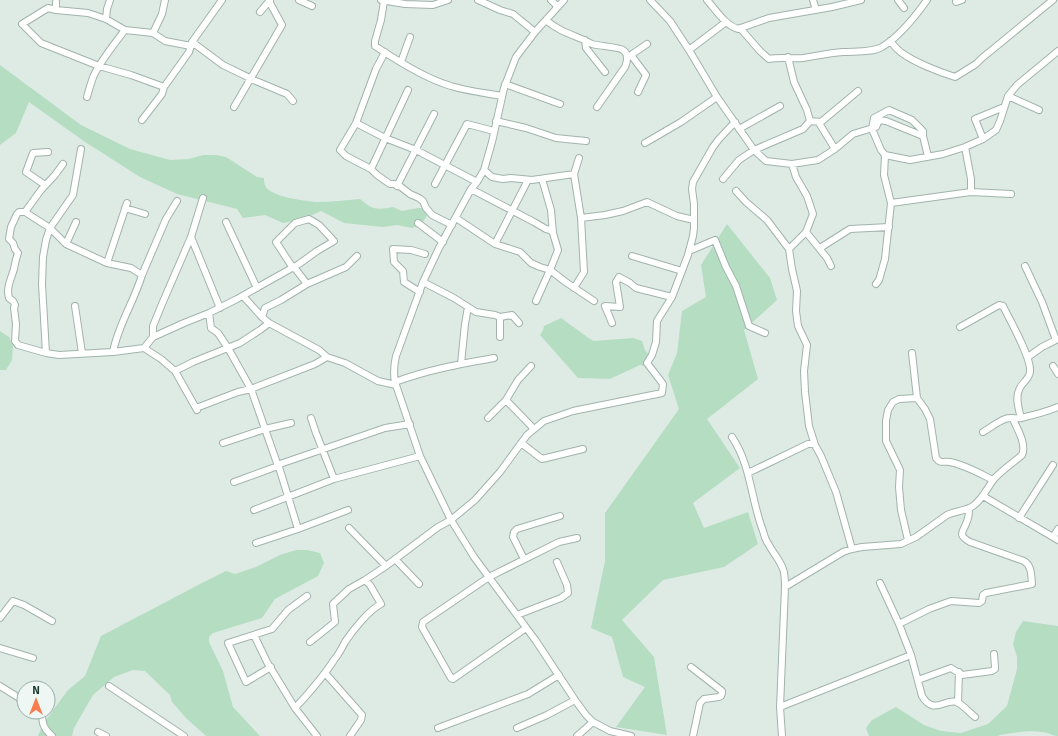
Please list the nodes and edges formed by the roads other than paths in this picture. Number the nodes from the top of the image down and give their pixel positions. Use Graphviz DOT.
graph roads {
  1 [pos="110,0"];
  2 [pos="165,0"];
  3 [pos="222,0"];
  4 [pos="299,0"];
  5 [pos="383,0"];
  6 [pos="448,0"];
  7 [pos="478,0"];
  8 [pos="550,0"];
  9 [pos="564,0"];
  10 [pos="650,0"];
  11 [pos="707,0"];
  12 [pos="813,0"];
  13 [pos="861,0"];
  14 [pos="898,0"];
  15 [pos="927,0"];
  16 [pos="1053,0"];
  17 [pos="56,1"];
  18 [pos="269,1"];
  19 [pos="405,2"];
  20 [pos="312,6"];
  21 [pos="558,7"];
  22 [pos="904,8"];
  23 [pos="56,10"];
  24 [pos="816,10"];
  25 [pos="260,12"];
  26 [pos="106,19"];
  27 [pos="546,20"];
  28 [pos="726,22"];
  29 [pos="740,28"];
  30 [pos="125,30"];
  31 [pos="535,32"];
  32 [pos="153,33"];
  33 [pos="410,37"];
  34 [pos="585,40"];
  35 [pos="890,42"];
  36 [pos="192,44"];
  37 [pos="647,44"];
  38 [pos="689,50"];
  39 [pos="1058,51"];
  40 [pos="385,52"];
  41 [pos="629,57"];
  42 [pos="788,57"];
  43 [pos="400,62"];
  44 [pos="99,66"];
  45 [pos="605,72"];
  46 [pos="251,78"];
  47 [pos="506,84"];
  48 [pos="164,87"];
  49 [pos="408,90"];
  50 [pos="858,91"];
  51 [pos="638,92"];
  52 [pos="502,96"];
  53 [pos="1008,96"];
  54 [pos="87,97"];
  55 [pos="717,97"];
  56 [pos="293,101"];
  57 [pos="560,104"];
  58 [pos="780,106"];
  59 [pos="234,107"];
  60 [pos="597,107"];
  61 [pos="1004,107"];
  62 [pos="1039,110"];
  63 [pos="434,114"];
  64 [pos="142,120"];
  65 [pos="496,121"];
  66 [pos="810,121"];
  67 [pos="735,122"];
  68 [pos="819,122"];
  69 [pos="356,123"];
  70 [pos="739,129"];
  71 [pos="872,129"];
  72 [pos="494,131"];
  73 [pos="923,136"];
  74 [pos="385,138"];
  75 [pos="983,139"];
  76 [pos="586,141"];
  77 [pos="645,143"];
  78 [pos="965,147"];
  79 [pos="835,149"];
  80 [pos="81,150"];
  81 [pos="416,150"];
  82 [pos="754,150"];
  83 [pos="48,152"];
  84 [pos="885,155"];
  85 [pos="928,156"];
  86 [pos="579,158"];
  87 [pos="63,164"];
  88 [pos="792,164"];
  89 [pos="445,165"];
  90 [pos="371,169"];
  91 [pos="484,170"];
  92 [pos="574,174"];
  93 [pos="542,179"];
  94 [pos="528,180"];
  95 [pos="723,180"];
  96 [pos="477,182"];
  97 [pos="435,184"];
  98 [pos="45,185"];
  99 [pos="397,186"];
  100 [pos="471,189"];
  101 [pos="736,191"];
  102 [pos="970,192"];
  103 [pos="1011,194"];
  104 [pos="203,198"];
  105 [pos="177,201"];
  106 [pos="891,203"];
  107 [pos="513,211"];
  108 [pos="25,212"];
  109 [pos="145,214"];
  110 [pos="456,218"];
  111 [pos="581,218"];
  112 [pos="694,220"];
  113 [pos="76,222"];
  114 [pos="226,222"];
  115 [pos="418,223"];
  116 [pos="452,225"];
  117 [pos="889,227"];
  118 [pos="50,228"];
  119 [pos="806,232"];
  120 [pos="553,233"];
  121 [pos="192,237"];
  122 [pos="443,242"];
  123 [pos="66,244"];
  124 [pos="496,244"];
  125 [pos="820,248"];
  126 [pos="789,249"];
  127 [pos="689,251"];
  128 [pos="425,254"];
  129 [pos="357,256"];
  130 [pos="632,256"];
  131 [pos="107,263"];
  132 [pos="831,266"];
  133 [pos="1025,266"];
  134 [pos="294,267"];
  135 [pos="550,270"];
  136 [pos="682,271"];
  137 [pos="142,275"];
  138 [pos="423,282"];
  139 [pos="307,284"];
  140 [pos="876,284"];
  141 [pos="257,288"];
  142 [pos="574,288"];
  143 [pos="420,292"];
  144 [pos="243,296"];
  145 [pos="672,297"];
  146 [pos="536,301"];
  147 [pos="594,301"];
  148 [pos="76,306"];
  149 [pos="468,307"];
  150 [pos="220,308"];
  151 [pos="209,313"];
  152 [pos="262,317"];
  153 [pos="500,317"];
  154 [pos="269,323"];
  155 [pos="519,323"];
  156 [pos="612,323"];
  157 [pos="960,327"];
  158 [pos="765,333"];
  159 [pos="153,337"];
  160 [pos="500,337"];
  161 [pos="1057,339"];
  162 [pos="144,348"];
  163 [pos="228,348"];
  164 [pos="113,352"];
  165 [pos="46,353"];
  166 [pos="82,353"];
  167 [pos="912,353"];
  168 [pos="327,357"];
  169 [pos="1028,357"];
  170 [pos="494,358"];
  171 [pos="462,364"];
  172 [pos="531,366"];
  173 [pos="1053,366"];
  174 [pos="175,371"];
  175 [pos="1058,374"];
  176 [pos="395,384"];
  177 [pos="251,389"];
  178 [pos="917,398"];
  179 [pos="506,400"];
  180 [pos="1058,406"];
  181 [pos="312,418"];
  182 [pos="488,418"];
  183 [pos="1021,418"];
  184 [pos="1013,419"];
  185 [pos="291,423"];
  186 [pos="410,424"];
  187 [pos="265,429"];
  188 [pos="534,429"];
  189 [pos="983,432"];
  190 [pos="732,438"];
  191 [pos="223,443"];
  192 [pos="521,443"];
  193 [pos="815,445"];
  194 [pos="323,449"];
  195 [pos="583,449"];
  196 [pos="326,456"];
  197 [pos="420,456"];
  198 [pos="1053,465"];
  199 [pos="278,466"];
  200 [pos="748,472"];
  201 [pos="334,479"];
  202 [pos="993,480"];
  203 [pos="234,482"];
  204 [pos="983,496"];
  205 [pos="288,497"];
  206 [pos="969,508"];
  207 [pos="254,510"];
  208 [pos="348,510"];
  209 [pos="560,516"];
  210 [pos="1019,518"];
  211 [pos="450,520"];
  212 [pos="350,528"];
  213 [pos="298,529"];
  214 [pos="1058,530"];
  215 [pos="577,538"];
  216 [pos="1056,539"];
  217 [pos="908,540"];
  218 [pos="256,543"];
  219 [pos="852,549"];
  220 [pos="395,559"];
  221 [pos="524,559"];
  222 [pos="557,562"];
  223 [pos="386,566"];
  224 [pos="489,577"];
  225 [pos="365,580"];
  226 [pos="880,583"];
  227 [pos="419,584"];
  228 [pos="785,587"];
  229 [pos="307,596"];
  230 [pos="517,615"];
  231 [pos="0,618"];
  232 [pos="52,621"];
  233 [pos="899,624"];
  234 [pos="526,628"];
  235 [pos="254,635"];
  236 [pos="310,642"];
  237 [pos="0,648"];
  238 [pos="994,654"];
  239 [pos="911,655"];
  240 [pos="33,658"];
  241 [pos="271,667"];
  242 [pos="691,667"];
  243 [pos="959,672"];
  244 [pos="325,674"];
  245 [pos="559,675"];
  246 [pos="918,680"];
  247 [pos="0,686"];
  248 [pos="109,686"];
  249 [pos="16,696"];
  250 [pos="575,700"];
  251 [pos="958,703"];
  252 [pos="780,707"];
  253 [pos="295,708"];
  254 [pos="975,717"];
  255 [pos="42,720"];
  256 [pos="593,722"];
  257 [pos="438,728"];
  258 [pos="517,728"];
  259 [pos="98,732"];
  260 [pos="52,736"];
  261 [pos="106,736"];
  262 [pos="184,736"];
  263 [pos="317,736"];
  264 [pos="350,736"];
  265 [pos="577,736"];
  266 [pos="631,736"];
  267 [pos="693,736"];
  268 [pos="782,736"];
  1 -- 26 [label="street"];
  2 -- 32 [label="street"];
  3 -- 36 [label="street"];
  4 -- 20 [label="street"];
  5 -- 19 [label="street"];
  5 -- 40 [label="street"];
  6 -- 19 [label="street"];
  7 -- 31 [label="street"];
  8 -- 21 [label="street"];
  9 -- 21 [label="street"];
  10 -- 38 [label="street"];
  11 -- 28 [label="street"];
  12 -- 24 [label="street"];
  13 -- 24 [label="street"];
  14 -- 22 [label="street"];
  15 -- 35 [label="street"];
  16 -- 35 [label="street"];
  17 -- 23 [label="street"];
  18 -- 25 [label="street"];
  18 -- 46 [label="street"];
  21 -- 27 [label="street"];
  23 -- 26 [label="street"];
  23 -- 44 [label="street"];
  24 -- 29 [label="street"];
  26 -- 30 [label="street"];
  27 -- 31 [label="street"];
  27 -- 34 [label="street"];
  28 -- 29 [label="street"];
  28 -- 38 [label="street"];
  29 -- 42 [label="street"];
  30 -- 32 [label="street"];
  30 -- 44 [label="street"];
  31 -- 47 [label="street"];
  32 -- 36 [label="street"];
  33 -- 43 [label="street"];
  34 -- 41 [label="street"];
  34 -- 45 [label="street"];
  35 -- 42 [label="street"];
  36 -- 46 [label="street"];
  36 -- 48 [label="street"];
  37 -- 41 [label="street"];
  38 -- 55 [label="street"];
  39 -- 53 [label="street"];
  40 -- 43 [label="street"];
  40 -- 69 [label="street"];
  41 -- 51 [label="street"];
  41 -- 60 [label="street"];
  42 -- 66 [label="street"];
  43 -- 52 [label="street"];
  44 -- 48 [label="street"];
  44 -- 54 [label="street"];
  46 -- 56 [label="street"];
  46 -- 59 [label="street"];
  47 -- 52 [label="street"];
  47 -- 57 [label="street"];
  48 -- 64 [label="street"];
  49 -- 74 [label="street"];
  50 -- 68 [label="street"];
  52 -- 65 [label="street"];
  53 -- 61 [label="street"];
  53 -- 62 [label="street"];
  55 -- 67 [label="street"];
  55 -- 77 [label="street"];
  58 -- 70 [label="street"];
  61 -- 75 [label="street"];
  61 -- 75 [label="street"];
  63 -- 81 [label="street"];
  65 -- 72 [label="street"];
  65 -- 76 [label="street"];
  66 -- 68 [label="street"];
  66 -- 82 [label="street"];
  67 -- 70 [label="street"];
  67 -- 112 [label="street"];
  68 -- 79 [label="street"];
  69 -- 74 [label="street"];
  69 -- 90 [label="street"];
  70 -- 82 [label="street"];
  71 -- 73 [label="street"];
  71 -- 73 [label="street"];
  71 -- 79 [label="street"];
  71 -- 84 [label="street"];
  72 -- 89 [label="street"];
  72 -- 91 [label="street"];
  73 -- 85 [label="street"];
  74 -- 81 [label="street"];
  74 -- 90 [label="street"];
  75 -- 78 [label="street"];
  78 -- 85 [label="street"];
  78 -- 102 [label="street"];
  79 -- 88 [label="street"];
  80 -- 118 [label="street"];
  81 -- 89 [label="street"];
  81 -- 99 [label="street"];
  82 -- 88 [label="street"];
  82 -- 95 [label="street"];
  83 -- 98 [label="street"];
  84 -- 85 [label="street"];
  84 -- 106 [label="street"];
  86 -- 92 [label="street"];
  87 -- 98 [label="street"];
  88 -- 119 [label="street"];
  89 -- 96 [label="street"];
  89 -- 97 [label="street"];
  90 -- 99 [label="street"];
  91 -- 94 [label="street"];
  91 -- 96 [label="street"];
  92 -- 93 [label="street"];
  92 -- 111 [label="street"];
  93 -- 94 [label="street"];
  93 -- 120 [label="street"];
  94 -- 107 [label="street"];
  96 -- 100 [label="street"];
  98 -- 108 [label="street"];
  99 -- 116 [label="street"];
  100 -- 107 [label="street"];
  100 -- 110 [label="street"];
  101 -- 126 [label="street"];
  102 -- 103 [label="street"];
  102 -- 106 [label="street"];
  104 -- 121 [label="street"];
  105 -- 137 [label="street"];
  106 -- 117 [label="street"];
  107 -- 120 [label="street"];
  107 -- 124 [label="street"];
  108 -- 118 [label="street"];
  108 -- 165 [label="street"];
  109 -- 131 [label="street"];
  110 -- 116 [label="street"];
  110 -- 124 [label="street"];
  111 -- 112 [label="street"];
  111 -- 142 [label="street"];
  112 -- 127 [label="street"];
  113 -- 123 [label="street"];
  114 -- 141 [label="street"];
  115 -- 122 [label="street"];
  116 -- 122 [label="street"];
  117 -- 125 [label="street"];
  117 -- 140 [label="street"];
  118 -- 123 [label="street"];
  118 -- 165 [label="street"];
  119 -- 125 [label="street"];
  119 -- 126 [label="street"];
  120 -- 135 [label="street"];
  121 -- 150 [label="street"];
  121 -- 159 [label="street"];
  122 -- 138 [label="street"];
  123 -- 131 [label="street"];
  124 -- 135 [label="street"];
  125 -- 132 [label="street"];
  126 -- 193 [label="street"];
  127 -- 136 [label="street"];
  127 -- 158 [label="street"];
  128 -- 143 [label="street"];
  129 -- 139 [label="street"];
  130 -- 136 [label="street"];
  131 -- 137 [label="street"];
  133 -- 161 [label="street"];
  134 -- 134 [label="street"];
  134 -- 139 [label="street"];
  134 -- 141 [label="street"];
  135 -- 142 [label="street"];
  135 -- 146 [label="street"];
  136 -- 145 [label="street"];
  137 -- 164 [label="street"];
  138 -- 143 [label="street"];
  138 -- 149 [label="street"];
  139 -- 152 [label="street"];
  141 -- 144 [label="street"];
  142 -- 147 [label="street"];
  143 -- 176 [label="street"];
  144 -- 150 [label="street"];
  144 -- 152 [label="street"];
  145 -- 156 [label="street"];
  145 -- 188 [label="street"];
  148 -- 166 [label="street"];
  149 -- 153 [label="street"];
  149 -- 171 [label="street"];
  150 -- 151 [label="street"];
  151 -- 159 [label="street"];
  151 -- 163 [label="street"];
  152 -- 154 [label="street"];
  153 -- 155 [label="street"];
  153 -- 160 [label="street"];
  154 -- 163 [label="street"];
  154 -- 168 [label="street"];
  157 -- 169 [label="street"];
  159 -- 162 [label="street"];
  161 -- 169 [label="street"];
  162 -- 164 [label="street"];
  162 -- 174 [label="street"];
  163 -- 174 [label="street"];
  163 -- 177 [label="street"];
  164 -- 166 [label="street"];
  165 -- 166 [label="street"];
  167 -- 178 [label="street"];
  168 -- 176 [label="street"];
  168 -- 177 [label="street"];
  169 -- 183 [label="street"];
  170 -- 171 [label="street"];
  171 -- 176 [label="street"];
  172 -- 179 [label="street"];
  173 -- 175 [label="street"];
  174 -- 177 [label="street"];
  176 -- 186 [label="street"];
  177 -- 187 [label="street"];
  178 -- 202 [label="street"];
  178 -- 217 [label="street"];
  179 -- 182 [label="street"];
  179 -- 188 [label="street"];
  180 -- 183 [label="street"];
  181 -- 194 [label="street"];
  183 -- 184 [label="street"];
  184 -- 189 [label="street"];
  184 -- 202 [label="street"];
  185 -- 187 [label="street"];
  186 -- 194 [label="street"];
  186 -- 197 [label="street"];
  187 -- 191 [label="street"];
  187 -- 199 [label="street"];
  188 -- 192 [label="street"];
  190 -- 200 [label="street"];
  192 -- 195 [label="street"];
  192 -- 211 [label="street"];
  193 -- 200 [label="street"];
  193 -- 219 [label="street"];
  194 -- 196 [label="street"];
  194 -- 199 [label="street"];
  196 -- 199 [label="street"];
  196 -- 201 [label="street"];
  197 -- 201 [label="street"];
  197 -- 211 [label="street"];
  198 -- 210 [label="street"];
  199 -- 203 [label="street"];
  199 -- 205 [label="street"];
  200 -- 228 [label="street"];
  201 -- 205 [label="street"];
  202 -- 204 [label="street"];
  204 -- 206 [label="street"];
  204 -- 210 [label="street"];
  205 -- 207 [label="street"];
  205 -- 213 [label="street"];
  206 -- 217 [label="street"];
  206 -- 233 [label="street"];
  208 -- 213 [label="street"];
  209 -- 221 [label="street"];
  210 -- 216 [label="street"];
  211 -- 220 [label="street"];
  211 -- 224 [label="street"];
  212 -- 223 [label="street"];
  213 -- 218 [label="street"];
  214 -- 216 [label="street"];
  215 -- 221 [label="street"];
  217 -- 219 [label="street"];
  219 -- 228 [label="street"];
  220 -- 223 [label="street"];
  220 -- 227 [label="street"];
  221 -- 224 [label="street"];
  222 -- 230 [label="street"];
  223 -- 225 [label="street"];
  224 -- 230 [label="street"];
  224 -- 234 [label="street"];
  225 -- 236 [label="street"];
  225 -- 244 [label="street"];
  226 -- 233 [label="street"];
  228 -- 252 [label="street"];
  229 -- 235 [label="street"];
  230 -- 234 [label="street"];
  231 -- 232 [label="street"];
  233 -- 239 [label="street"];
  234 -- 245 [label="street"];
  235 -- 241 [label="street"];
  235 -- 241 [label="street"];
  237 -- 240 [label="street"];
  238 -- 243 [label="street"];
  239 -- 246 [label="street"];
  239 -- 252 [label="street"];
  241 -- 253 [label="street"];
  242 -- 267 [label="street"];
  243 -- 246 [label="street"];
  243 -- 251 [label="street"];
  244 -- 253 [label="street"];
  244 -- 264 [label="street"];
  245 -- 250 [label="street"];
  245 -- 257 [label="street"];
  246 -- 251 [label="street"];
  247 -- 249 [label="street"];
  248 -- 262 [label="street"];
  250 -- 256 [label="street"];
  250 -- 258 [label="street"];
  251 -- 254 [label="street"];
  252 -- 268 [label="street"];
  253 -- 263 [label="street"];
  255 -- 260 [label="street"];
  256 -- 265 [label="street"];
  256 -- 266 [label="street"];
  259 -- 261 [label="street"];
}
